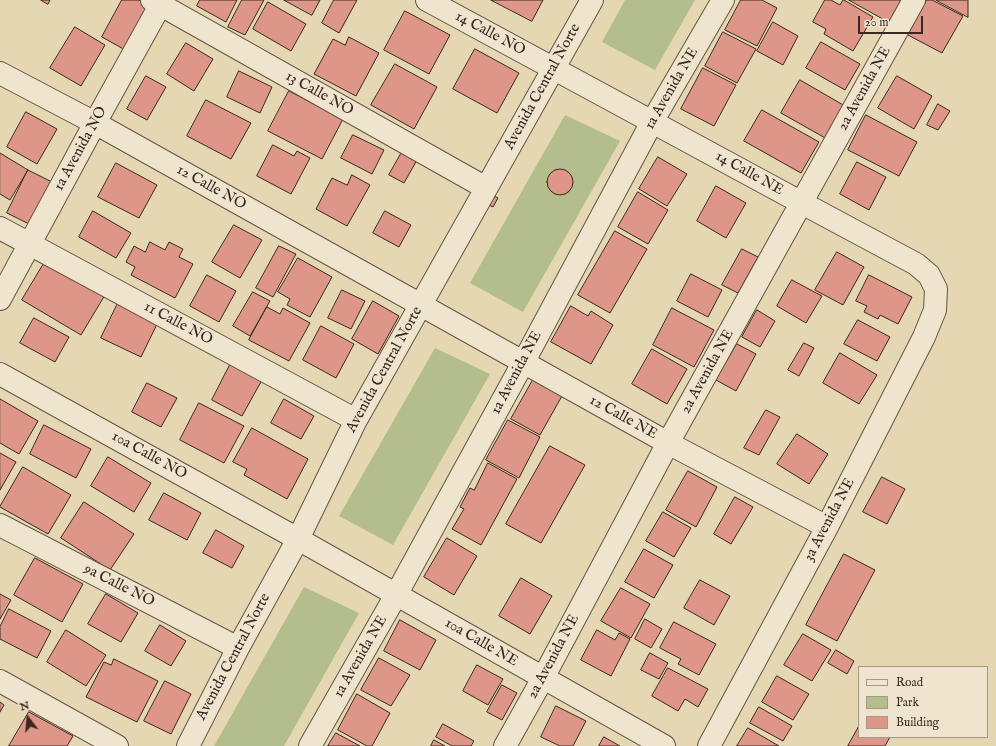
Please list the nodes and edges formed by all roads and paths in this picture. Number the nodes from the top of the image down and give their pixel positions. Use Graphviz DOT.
graph roads {
  1 [pos="427,0"];
  2 [pos="592,0"];
  3 [pos="722,0"];
  4 [pos="914,0"];
  5 [pos="158,2"];
  6 [pos="553,68"];
  7 [pos="0,73"];
  8 [pos="652,122"];
  9 [pos="95,123"];
  10 [pos="486,188"];
  11 [pos="802,203"];
  12 [pos="0,228"];
  13 [pos="29,244"];
  14 [pos="936,289"];
  15 [pos="0,299"];
  16 [pos="420,306"];
  17 [pos="523,363"];
  18 [pos="0,374"];
  19 [pos="356,420"];
  20 [pos="668,443"];
  21 [pos="0,525"];
  22 [pos="827,527"];
  23 [pos="298,539"];
  24 [pos="396,595"];
  25 [pos="238,648"];
  26 [pos="543,678"];
  27 [pos="0,681"];
  28 [pos="117,746"];
  29 [pos="188,746"];
  30 [pos="310,746"];
  31 [pos="505,746"];
  32 [pos="664,746"];
  33 [pos="709,746"];
  1 -- 6 [label="street, 14 Calle NO"];
  2 -- 6 [label="street, Avenida Central Norte"];
  3 -- 8 [label="street, 1a Avenida NE"];
  4 -- 11 [label="street, 2a Avenida NE"];
  5 -- 9 [label="street, 1a Avenida NO"];
  5 -- 10 [label="street, 13 Calle NO"];
  6 -- 8 [label="street, 14 Calle NE"];
  6 -- 10 [label="street, Avenida Central Norte"];
  7 -- 9 [label="street, 12 Calle NO"];
  8 -- 11 [label="street, 14 Calle NE"];
  8 -- 17 [label="street, 1a Avenida NE"];
  9 -- 13 [label="street, 1a Avenida NO"];
  9 -- 16 [label="street, 12 Calle NO"];
  10 -- 16 [label="street, Avenida Central Norte"];
  11 -- 14 [label="street, 14 Calle NE"];
  11 -- 20 [label="street, 2a Avenida NE"];
  12 -- 13 [label="street, 11 Calle NO"];
  13 -- 15 [label="street, 1a Avenida NO"];
  13 -- 19 [label="street, 11 Calle NO"];
  14 -- 22 [label="street, 3a Avenida NE"];
  16 -- 17 [label="street, 12 Calle NE"];
  16 -- 19 [label="street, Avenida Central Norte"];
  17 -- 20 [label="street, 12 Calle NE"];
  17 -- 24 [label="street, 1a Avenida NE"];
  18 -- 23 [label="street, 10a Calle NO"];
  19 -- 23 [label="street, Avenida Central Norte"];
  20 -- 22 [label="street, 12 Calle NE"];
  20 -- 26 [label="street, 2a Avenida NE"];
  21 -- 25 [label="street, 9a Calle NO"];
  22 -- 33 [label="street, 3a Avenida NE"];
  23 -- 24 [label="street, 10a Calle NE"];
  23 -- 25 [label="street, Avenida Central Norte"];
  24 -- 26 [label="street, 10a Calle NE"];
  24 -- 30 [label="street, 1a Avenida NE"];
  25 -- 29 [label="street, Avenida Central Norte"];
  26 -- 31 [label="street, 2a Avenida NE"];
  26 -- 32 [label="street, 10a Calle NE"];
  27 -- 28 [label="street"];
}
